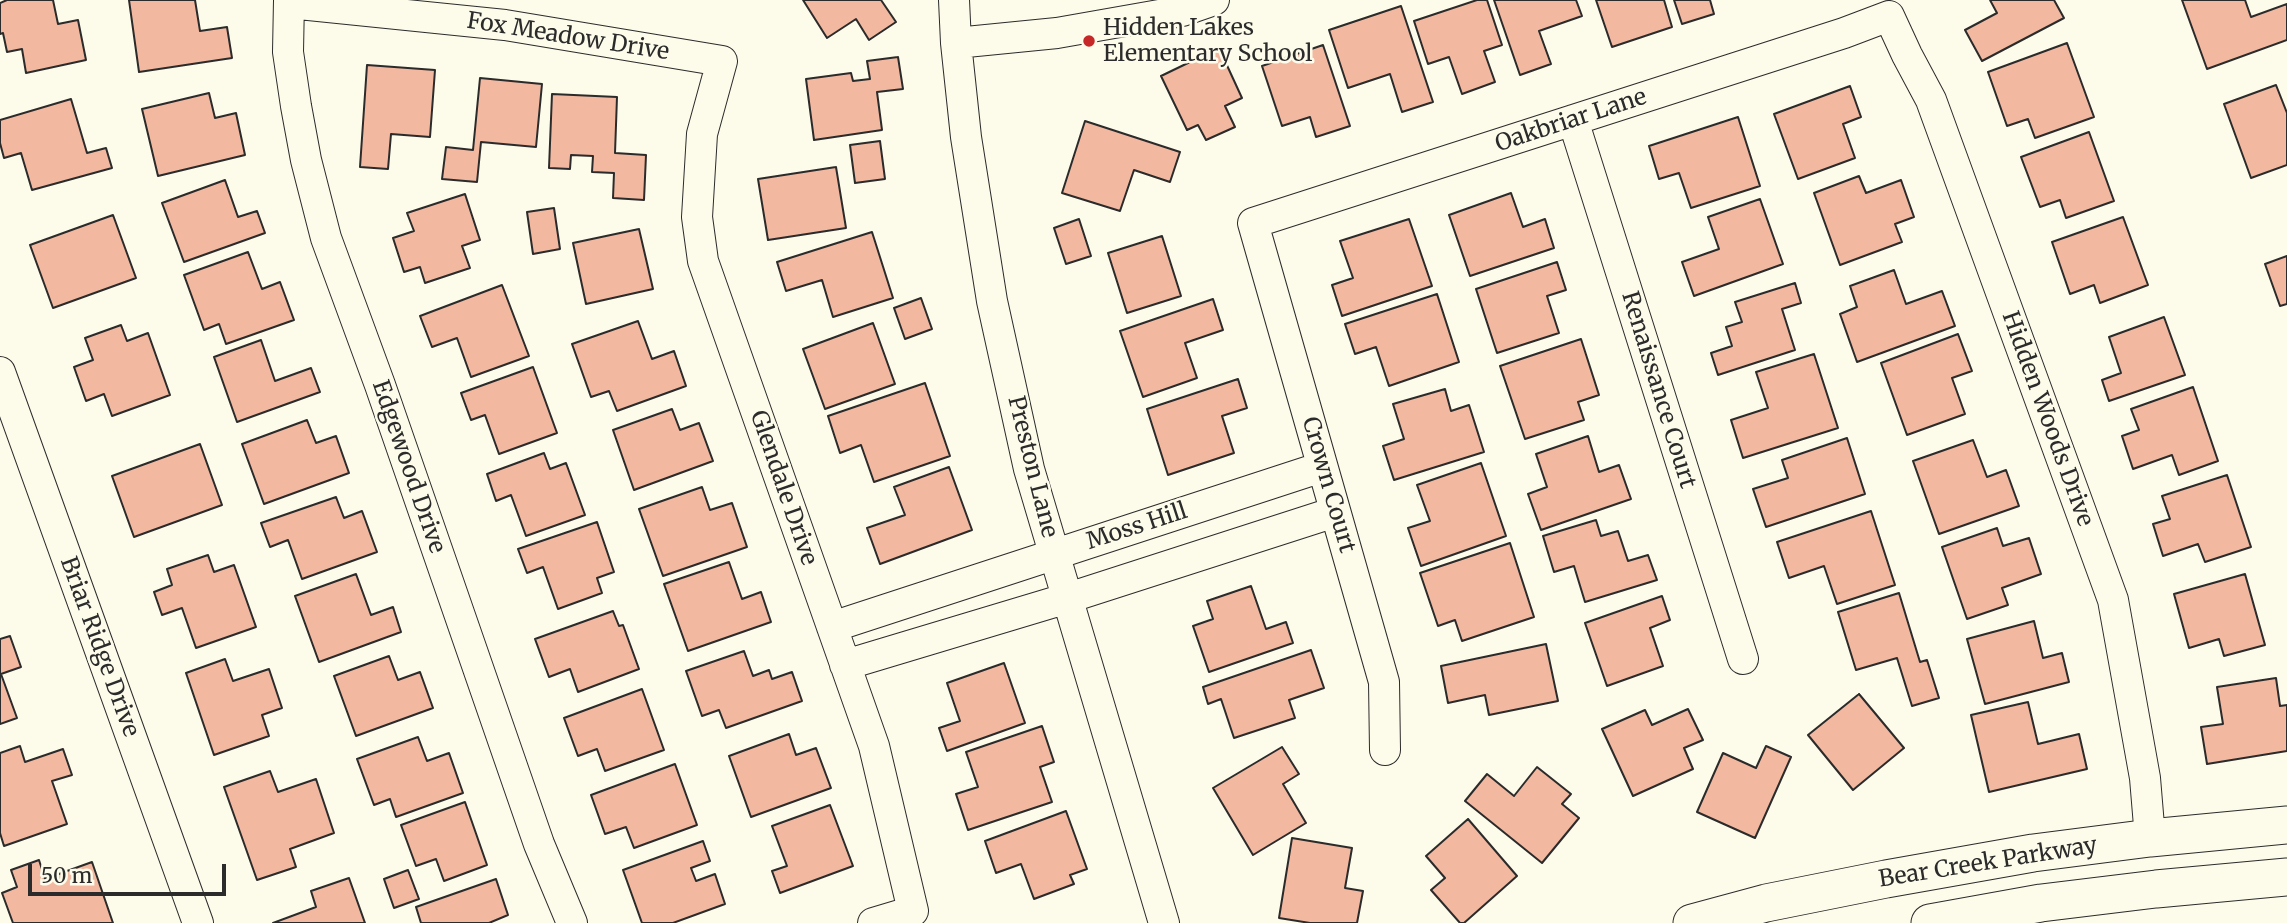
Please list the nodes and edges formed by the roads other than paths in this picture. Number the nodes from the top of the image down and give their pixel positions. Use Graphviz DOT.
graph roads {
  1 [pos="954,0"];
  2 [pos="1214,0"];
  3 [pos="289,2"];
  4 [pos="1889,16"];
  5 [pos="956,43"];
  6 [pos="722,61"];
  7 [pos="1573,120"];
  8 [pos="1253,223"];
  9 [pos="0,372"];
  10 [pos="1322,467"];
  11 [pos="1205,505"];
  12 [pos="1335,512"];
  13 [pos="1220,548"];
  14 [pos="1055,554"];
  15 [pos="931,594"];
  16 [pos="1068,598"];
  17 [pos="832,627"];
  18 [pos="946,635"];
  19 [pos="1743,659"];
  20 [pos="845,665"];
  21 [pos="1385,750"];
  22 [pos="2287,825"];
  23 [pos="2150,838"];
  24 [pos="2287,877"];
  25 [pos="198,923"];
  26 [pos="572,923"];
  27 [pos="873,923"];
  28 [pos="1164,923"];
  29 [pos="1692,923"];
  30 [pos="1930,923"];
  1 -- 5 [label="street, Preston Lane"];
  2 -- 5 [label="street"];
  3 -- 6 [label="street, Fox Meadow Drive"];
  3 -- 26 [label="street, Edgewood Drive"];
  4 -- 7 [label="street, Oakbriar Lane"];
  4 -- 23 [label="street, Hidden Woods Drive"];
  5 -- 14 [label="street, Preston Lane"];
  6 -- 17 [label="street, Glendale Drive"];
  7 -- 8 [label="street, Oakbriar Lane"];
  7 -- 19 [label="street, Renaissance Court"];
  8 -- 10 [label="street, Crown Court"];
  9 -- 25 [label="street, Briar Ridge Drive"];
  10 -- 11 [label="street, Moss Hill"];
  10 -- 12 [label="street, Crown Court"];
  11 -- 13 [label="street"];
  11 -- 14 [label="street, Moss Hill"];
  12 -- 13 [label="street, Moss Hill"];
  12 -- 21 [label="street, Crown Court"];
  13 -- 16 [label="street, Moss Hill"];
  14 -- 15 [label="street, Moss Hill"];
  14 -- 16 [label="street, Preston Lane"];
  15 -- 17 [label="street, Moss Hill"];
  15 -- 18 [label="street"];
  16 -- 18 [label="street, Moss Hill"];
  16 -- 28 [label="street, Preston Lane"];
  17 -- 20 [label="street, Glendale Drive"];
  18 -- 20 [label="street, Moss Hill"];
  20 -- 27 [label="street, Glendale Drive"];
  22 -- 23 [label="main road, Bear Creek Parkway"];
  23 -- 29 [label="main road, Bear Creek Parkway"];
  24 -- 30 [label="main road"];
}
